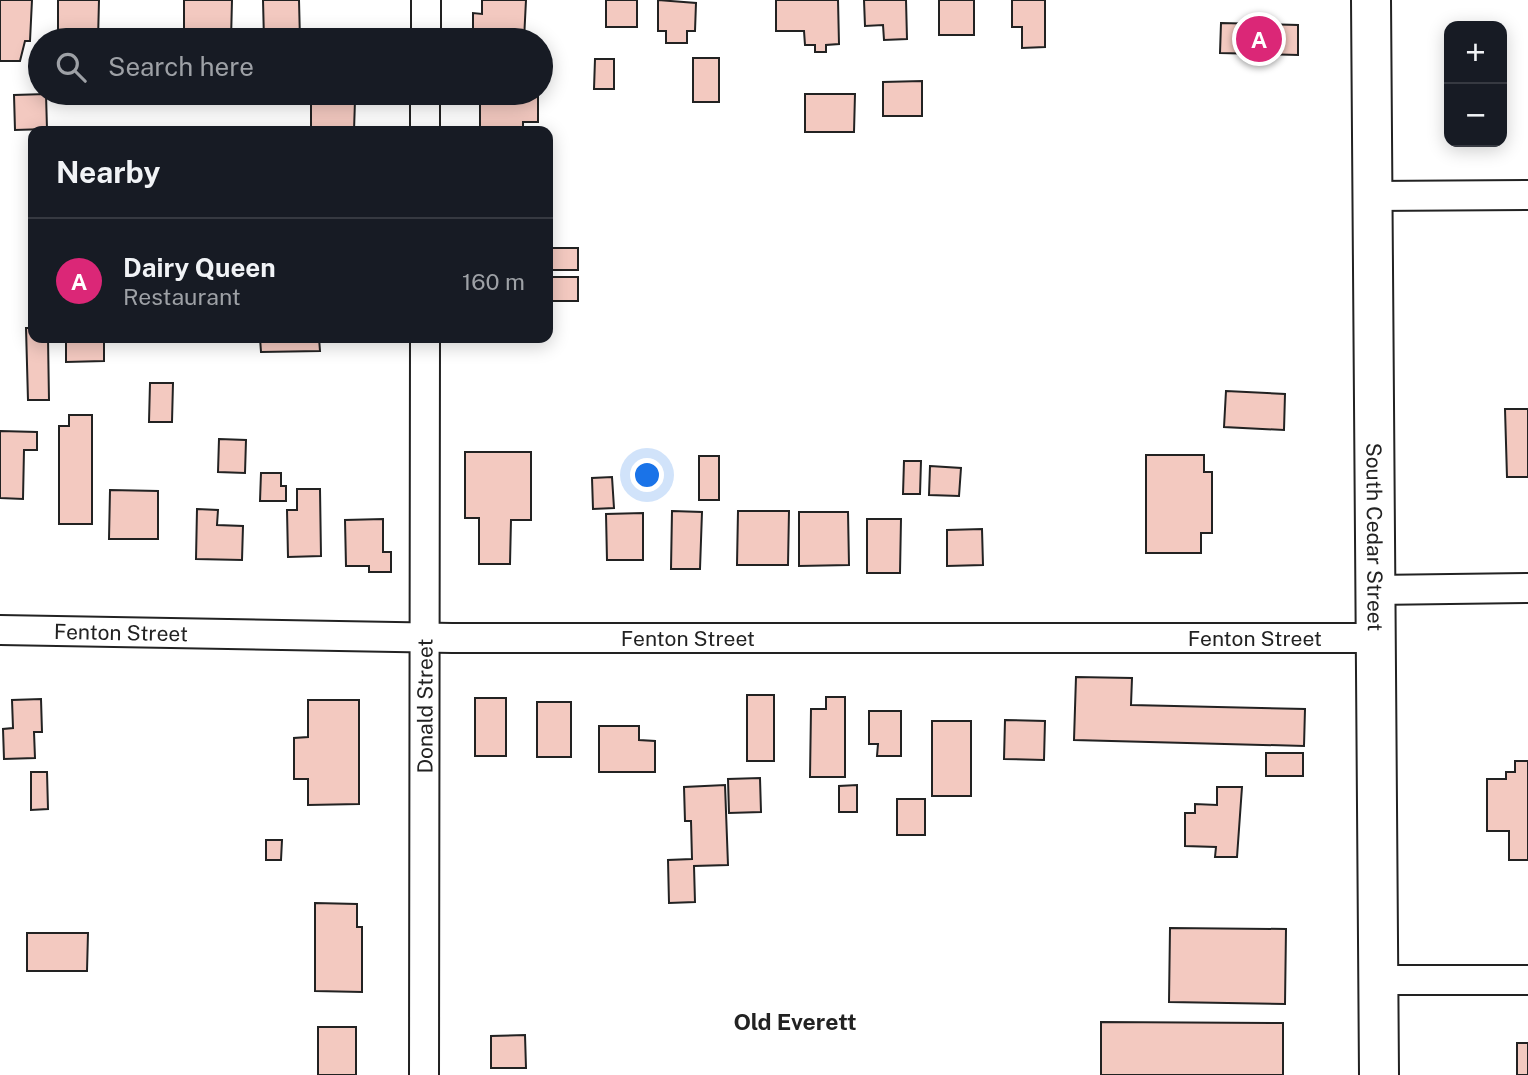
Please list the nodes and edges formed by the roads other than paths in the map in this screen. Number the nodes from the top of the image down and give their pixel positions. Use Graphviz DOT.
graph roads {
  1 [pos="426,0"];
  2 [pos="1371,0"];
  3 [pos="426,28"];
  4 [pos="425,105"];
  5 [pos="425,126"];
  6 [pos="1528,195"];
  7 [pos="1371,196"];
  8 [pos="425,343"];
  9 [pos="1528,588"];
  10 [pos="1374,590"];
  11 [pos="0,630"];
  12 [pos="425,637"];
  13 [pos="1374,638"];
  14 [pos="1378,980"];
  15 [pos="1528,980"];
  16 [pos="424,1075"];
  17 [pos="1379,1075"];
  1 -- 3 [label="street"];
  2 -- 7 [label="main road, South Cedar Street"];
  4 -- 5 [label="street"];
  6 -- 7 [label="street"];
  7 -- 10 [label="main road, South Cedar Street"];
  8 -- 12 [label="street, Donald Street"];
  9 -- 10 [label="street"];
  10 -- 13 [label="main road, South Cedar Street"];
  11 -- 12 [label="street, Fenton Street"];
  12 -- 13 [label="street, Fenton Street"];
  12 -- 16 [label="street, Donald Street"];
  13 -- 14 [label="main road, South Cedar Street"];
  14 -- 15 [label="street"];
  14 -- 17 [label="main road, South Cedar Street"];
}
